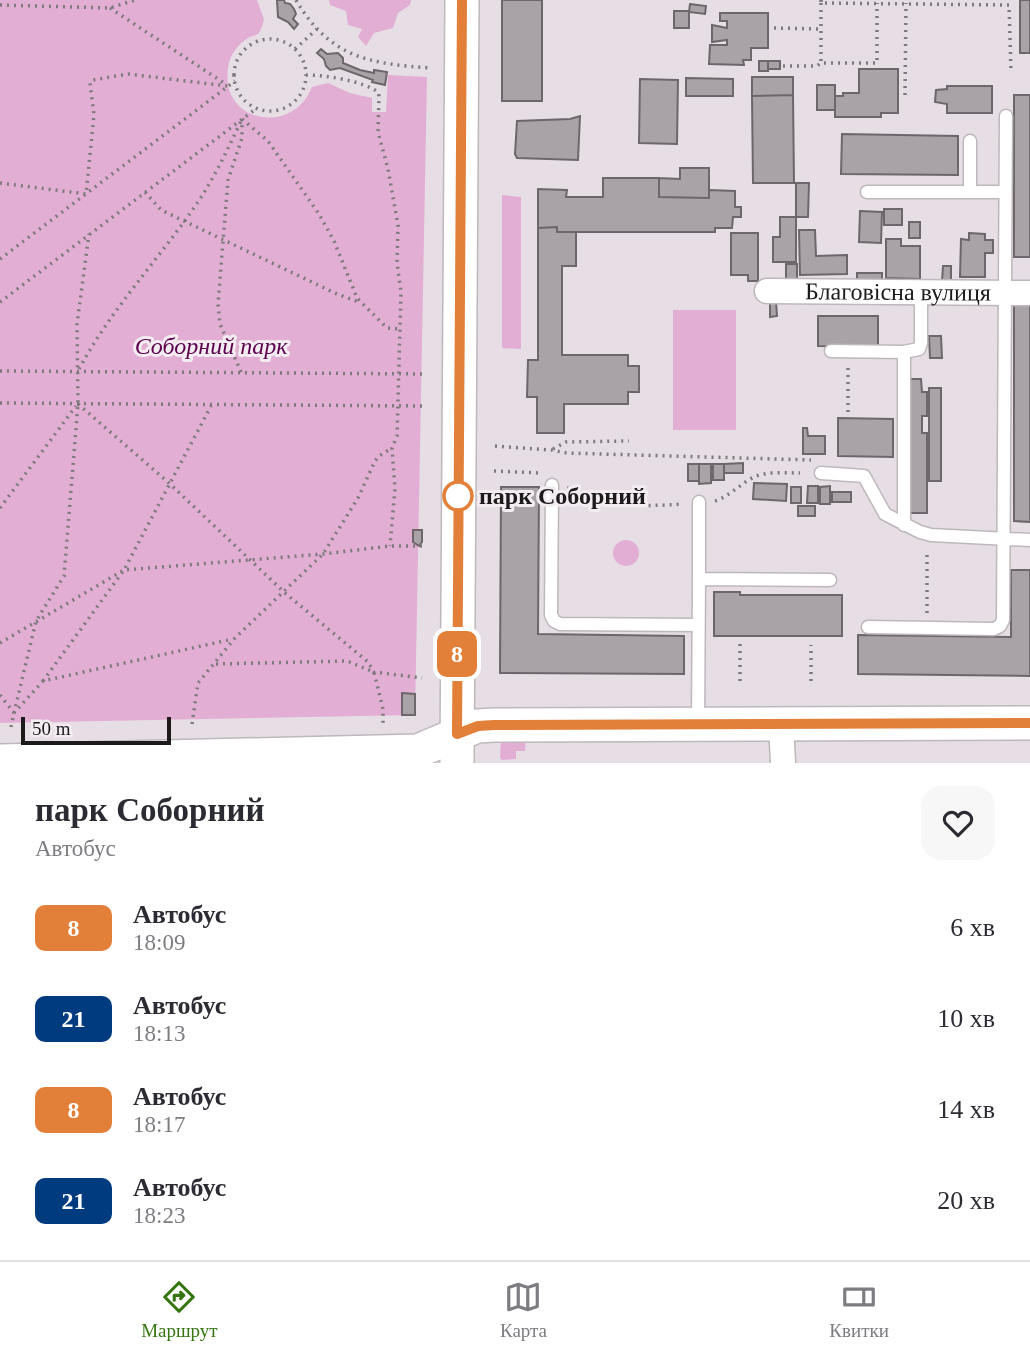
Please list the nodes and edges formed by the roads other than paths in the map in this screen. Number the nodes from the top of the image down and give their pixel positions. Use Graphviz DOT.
graph roads {
  1 [pos="462,0"];
  2 [pos="1006,116"];
  3 [pos="970,141"];
  4 [pos="867,192"];
  5 [pos="970,192"];
  6 [pos="1005,192"];
  7 [pos="767,291"];
  8 [pos="921,292"];
  9 [pos="1005,292"];
  10 [pos="1030,293"];
  11 [pos="831,351"];
  12 [pos="904,352"];
  13 [pos="821,473"];
  14 [pos="552,485"];
  15 [pos="699,502"];
  16 [pos="904,525"];
  17 [pos="1003,539"];
  18 [pos="1030,540"];
  19 [pos="699,579"];
  20 [pos="830,580"];
  21 [pos="698,625"];
  22 [pos="868,627"];
  23 [pos="1030,723"];
  24 [pos="781,724"];
  25 [pos="698,725"];
  26 [pos="457,749"];
  27 [pos="0,761"];
  28 [pos="783,763"];
  1 -- 26 [label="main road"];
  2 -- 6 [label="lane"];
  3 -- 5 [label="lane"];
  4 -- 5 [label="lane"];
  5 -- 6 [label="lane"];
  6 -- 9 [label="lane"];
  7 -- 8 [label="street, Благовісна вулиця"];
  8 -- 9 [label="street, Благовісна вулиця"];
  8 -- 12 [label="lane"];
  9 -- 10 [label="street, Благовісна вулиця"];
  9 -- 17 [label="lane"];
  11 -- 12 [label="lane"];
  12 -- 16 [label="lane"];
  13 -- 16 [label="lane"];
  14 -- 21 [label="lane"];
  15 -- 19 [label="lane"];
  16 -- 17 [label="lane"];
  17 -- 18 [label="lane"];
  17 -- 22 [label="lane"];
  19 -- 20 [label="lane"];
  19 -- 21 [label="lane"];
  21 -- 25 [label="lane"];
  23 -- 24 [label="main road"];
  24 -- 25 [label="main road"];
  24 -- 28 [label="street"];
  25 -- 26 [label="main road"];
  26 -- 27 [label="main road"];
}
